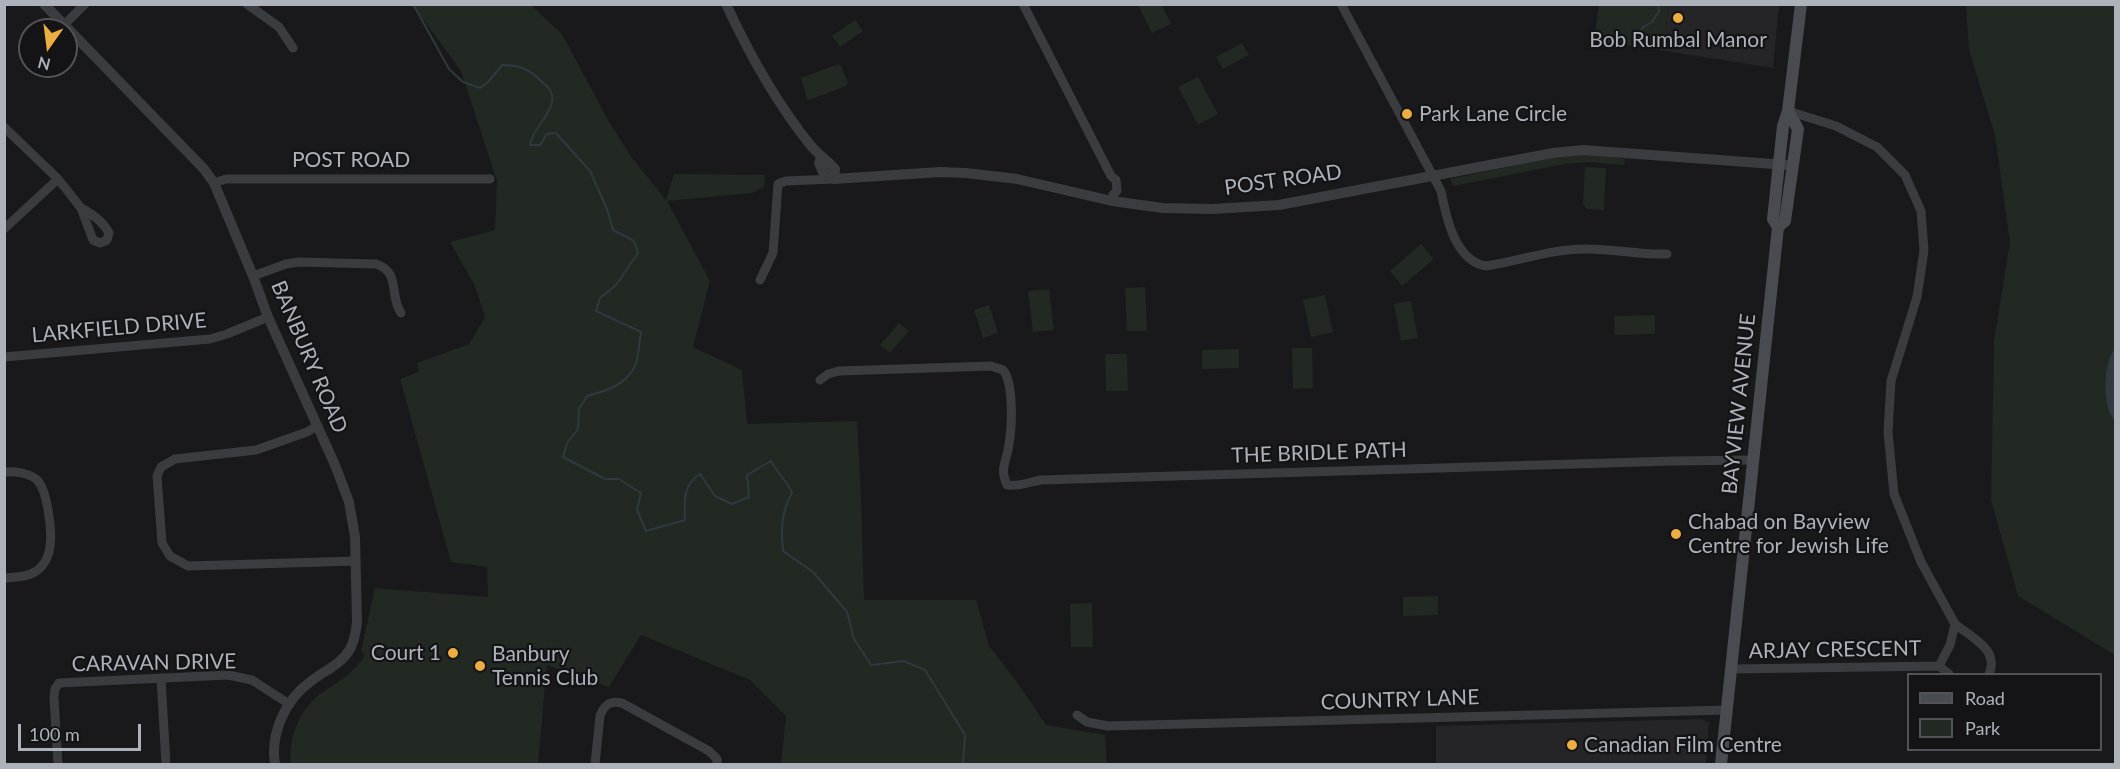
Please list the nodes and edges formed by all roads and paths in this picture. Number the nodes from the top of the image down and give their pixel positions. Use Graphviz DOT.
graph roads {
  1 [pos="44,4"];
  2 [pos="85,4"];
  3 [pos="247,4"];
  4 [pos="726,4"];
  5 [pos="1023,4"];
  6 [pos="1341,4"];
  7 [pos="1801,4"];
  8 [pos="57,18"];
  9 [pos="71,18"];
  10 [pos="78,39"];
  11 [pos="292,48"];
  12 [pos="1788,111"];
  13 [pos="4,127"];
  14 [pos="1779,165"];
  15 [pos="1793,165"];
  16 [pos="1432,175"];
  17 [pos="58,179"];
  18 [pos="490,179"];
  19 [pos="834,179"];
  20 [pos="214,183"];
  21 [pos="1113,198"];
  22 [pos="81,208"];
  23 [pos="1778,227"];
  24 [pos="4,229"];
  25 [pos="1667,254"];
  26 [pos="253,276"];
  27 [pos="760,280"];
  28 [pos="401,313"];
  29 [pos="268,317"];
  30 [pos="4,357"];
  31 [pos="820,380"];
  32 [pos="317,426"];
  33 [pos="1753,460"];
  34 [pos="4,472"];
  35 [pos="356,561"];
  36 [pos="4,578"];
  37 [pos="1955,624"];
  38 [pos="1939,666"];
  39 [pos="1732,669"];
  40 [pos="1947,673"];
  41 [pos="1989,673"];
  42 [pos="161,678"];
  43 [pos="289,704"];
  44 [pos="1727,710"];
  45 [pos="1077,715"];
  46 [pos="58,765"];
  47 [pos="166,765"];
  48 [pos="275,765"];
  49 [pos="595,765"];
  50 [pos="717,765"];
  51 [pos="1721,765"];
  1 -- 8 [label="street, BANBURY ROAD"];
  2 -- 9 [label="street"];
  3 -- 11 [label="street"];
  4 -- 19 [label="street"];
  5 -- 21 [label="street"];
  6 -- 16 [label="street"];
  7 -- 12 [label="main road, BAYVIEW AVENUE"];
  10 -- 20 [label="street, BANBURY ROAD"];
  12 -- 14 [label="main road, BAYVIEW AVENUE"];
  12 -- 15 [label="main road, BAYVIEW AVENUE"];
  12 -- 37 [label="street"];
  13 -- 17 [label="street"];
  14 -- 15 [label="street, POST ROAD"];
  14 -- 16 [label="street, POST ROAD"];
  14 -- 23 [label="main road, BAYVIEW AVENUE"];
  15 -- 23 [label="main road, BAYVIEW AVENUE"];
  16 -- 21 [label="street, POST ROAD"];
  16 -- 25 [label="street"];
  17 -- 22 [label="street"];
  17 -- 24 [label="street"];
  18 -- 20 [label="street, POST ROAD"];
  19 -- 21 [label="street, POST ROAD"];
  19 -- 27 [label="street, POST ROAD"];
  20 -- 26 [label="street, BANBURY ROAD"];
  23 -- 33 [label="main road, BAYVIEW AVENUE"];
  26 -- 28 [label="street"];
  26 -- 29 [label="street, BANBURY ROAD"];
  29 -- 30 [label="street, LARKFIELD DRIVE"];
  29 -- 32 [label="street, BANBURY ROAD"];
  31 -- 33 [label="street, THE BRIDLE PATH"];
  32 -- 35 [label="street, BANBURY ROAD"];
  32 -- 35 [label="street"];
  33 -- 39 [label="main road, BAYVIEW AVENUE"];
  34 -- 36 [label="street"];
  35 -- 43 [label="street, BANBURY ROAD"];
  37 -- 38 [label="street, ARJAY CRESCENT"];
  37 -- 41 [label="street"];
  38 -- 39 [label="street, ARJAY CRESCENT"];
  38 -- 40 [label="street, ARJAY CRESCENT"];
  39 -- 44 [label="main road, BAYVIEW AVENUE"];
  42 -- 43 [label="street, CARAVAN DRIVE"];
  42 -- 46 [label="street, CARAVAN DRIVE"];
  42 -- 47 [label="street"];
  43 -- 48 [label="street, BANBURY ROAD"];
  44 -- 45 [label="street, COUNTRY LANE"];
  44 -- 51 [label="main road, BAYVIEW AVENUE"];
  49 -- 50 [label="street"];
}
